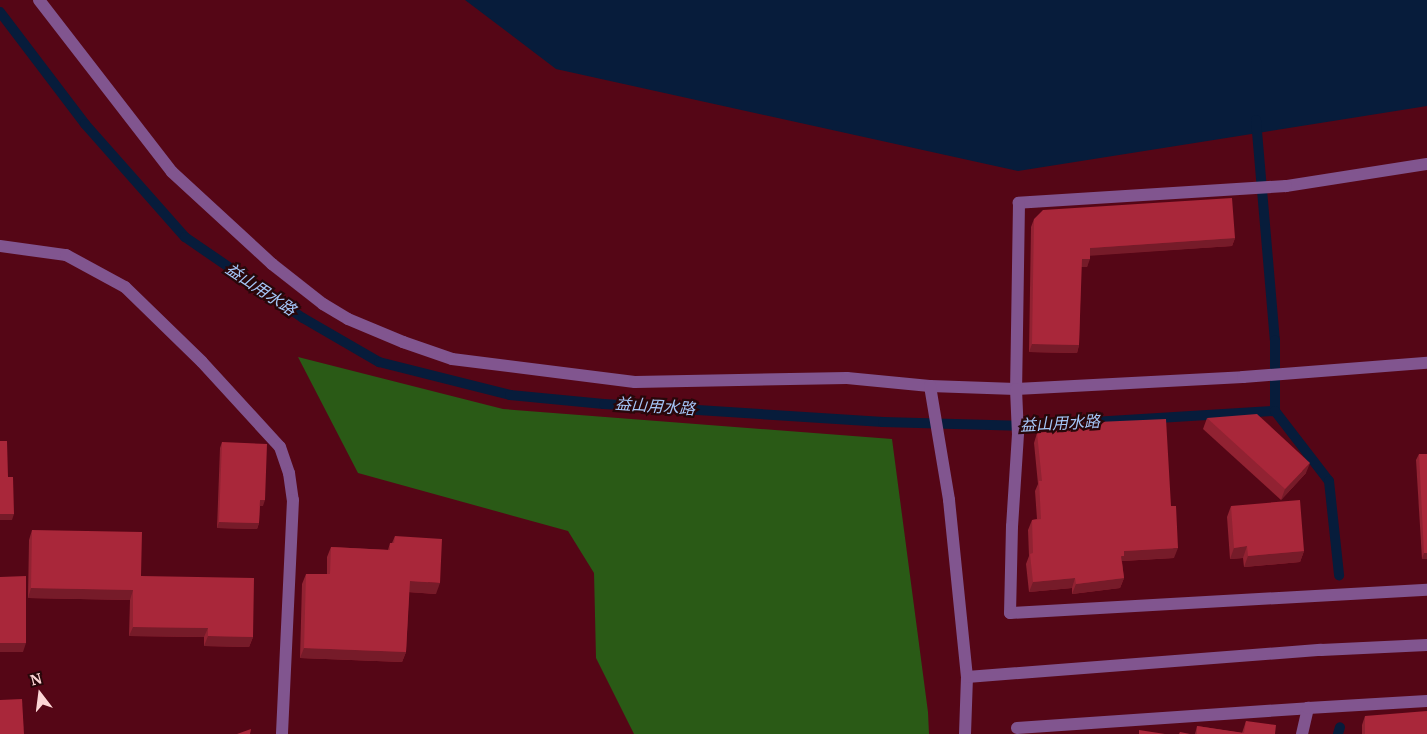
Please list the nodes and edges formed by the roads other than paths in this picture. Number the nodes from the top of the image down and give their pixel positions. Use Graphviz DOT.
graph roads {
  1 [pos="39,0"];
  2 [pos="1427,164"];
  3 [pos="0,246"];
  4 [pos="1427,362"];
  5 [pos="930,386"];
  6 [pos="1016,389"];
  7 [pos="1427,590"];
  8 [pos="1427,645"];
  9 [pos="967,677"];
  10 [pos="1427,701"];
  11 [pos="1308,708"];
  12 [pos="1017,728"];
  13 [pos="282,734"];
  14 [pos="965,734"];
  15 [pos="1302,734"];
  1 -- 5 [label="street"];
  2 -- 6 [label="street"];
  3 -- 13 [label="street"];
  4 -- 6 [label="street"];
  5 -- 6 [label="street"];
  5 -- 9 [label="street"];
  6 -- 7 [label="street"];
  8 -- 9 [label="street"];
  9 -- 14 [label="street"];
  10 -- 11 [label="street"];
  11 -- 12 [label="street"];
  11 -- 15 [label="street"];
}
